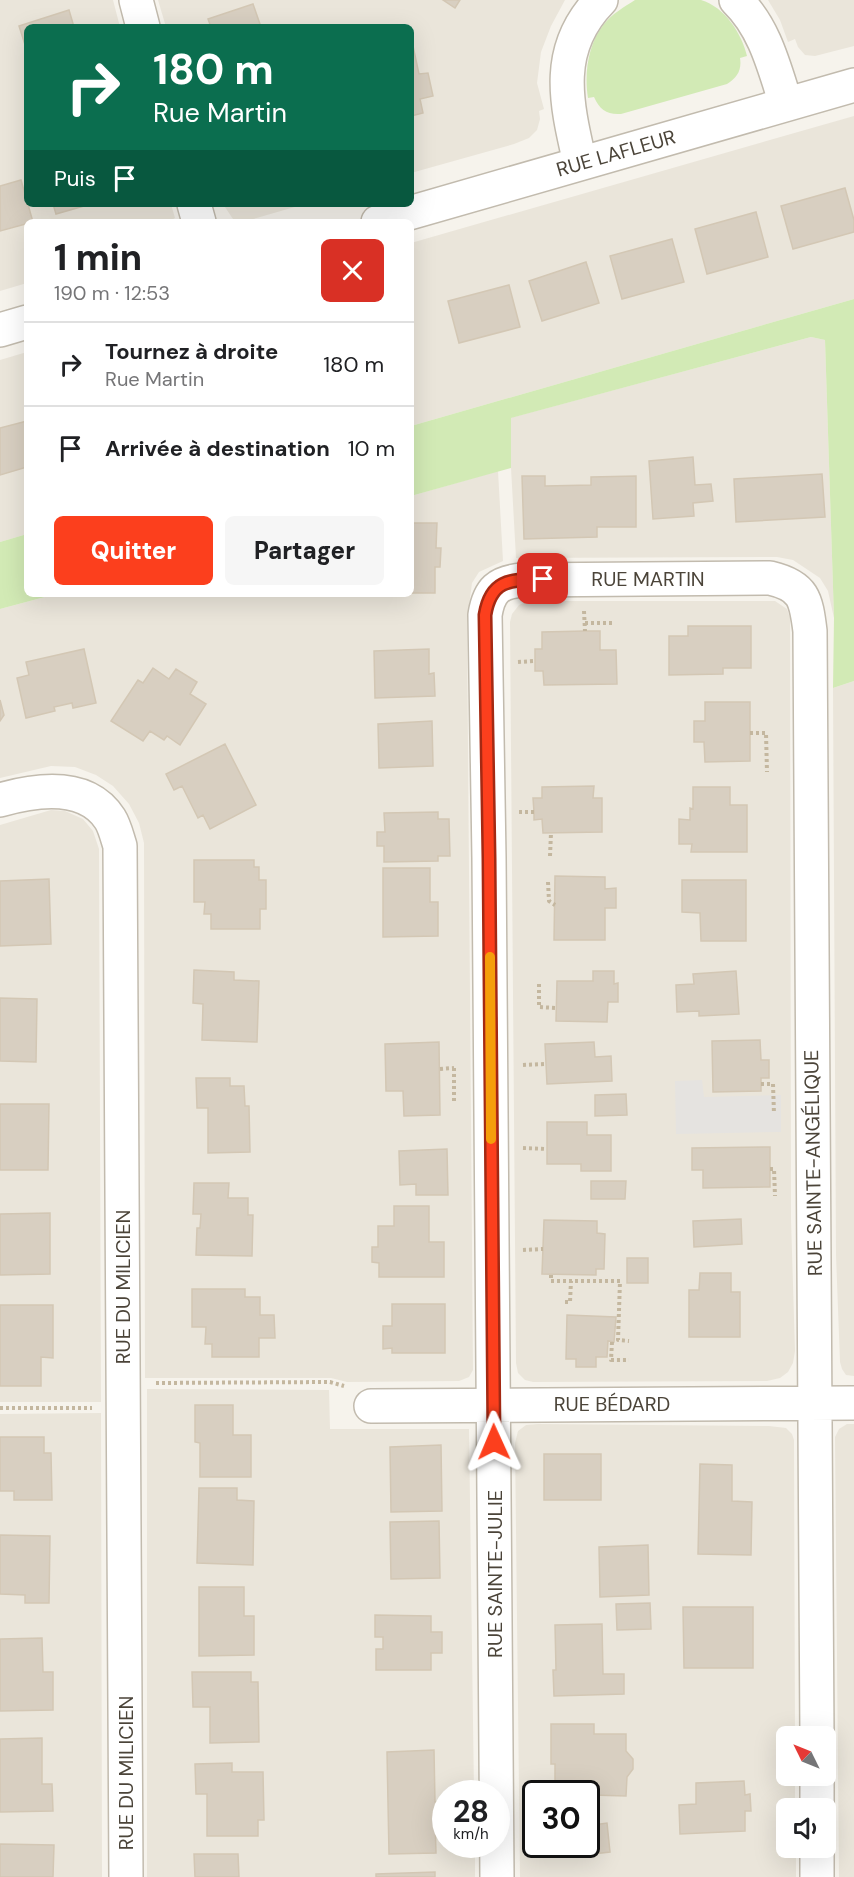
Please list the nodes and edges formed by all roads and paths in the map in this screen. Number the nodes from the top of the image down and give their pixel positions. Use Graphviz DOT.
graph roads {
  1 [pos="135,0"];
  2 [pos="601,0"];
  3 [pos="736,0"];
  4 [pos="142,24"];
  5 [pos="854,85"];
  6 [pos="786,104"];
  7 [pos="580,163"];
  8 [pos="388,219"];
  9 [pos="24,323"];
  10 [pos="0,330"];
  11 [pos="495,590"];
  12 [pos="800,591"];
  13 [pos="584,602"];
  14 [pos="585,623"];
  15 [pos="613,623"];
  16 [pos="585,632"];
  17 [pos="535,661"];
  18 [pos="510,663"];
  19 [pos="750,734"];
  20 [pos="767,772"];
  21 [pos="0,800"];
  22 [pos="551,833"];
  23 [pos="550,856"];
  24 [pos="548,882"];
  25 [pos="555,905"];
  26 [pos="539,984"];
  27 [pos="556,1008"];
  28 [pos="546,1064"];
  29 [pos="514,1065"];
  30 [pos="454,1068"];
  31 [pos="761,1084"];
  32 [pos="454,1103"];
  33 [pos="774,1114"];
  34 [pos="514,1148"];
  35 [pos="547,1149"];
  36 [pos="770,1169"];
  37 [pos="775,1196"];
  38 [pos="543,1249"];
  39 [pos="515,1250"];
  40 [pos="552,1275"];
  41 [pos="570,1281"];
  42 [pos="565,1302"];
  43 [pos="628,1341"];
  44 [pos="612,1342"];
  45 [pos="628,1360"];
  46 [pos="146,1383"];
  47 [pos="344,1386"];
  48 [pos="816,1403"];
  49 [pos="854,1403"];
  50 [pos="493,1404"];
  51 [pos="371,1406"];
  52 [pos="0,1407"];
  53 [pos="102,1408"];
  54 [pos="817,1726"];
  55 [pos="817,1858"];
  56 [pos="126,1877"];
  57 [pos="497,1877"];
  58 [pos="817,1877"];
  1 -- 4 [label="street"];
  2 -- 7 [label="street"];
  3 -- 6 [label="street"];
  5 -- 6 [label="street, RUE LAFLEUR"];
  6 -- 7 [label="street, RUE LAFLEUR"];
  7 -- 8 [label="street, RUE LAFLEUR"];
  9 -- 10 [label="street"];
  11 -- 12 [label="street, RUE MARTIN"];
  11 -- 50 [label="street, RUE SAINTE-JULIE"];
  12 -- 48 [label="street, RUE SAINTE-ANGÉLIQUE"];
  13 -- 14 [label="path"];
  14 -- 15 [label="path"];
  14 -- 16 [label="path"];
  17 -- 18 [label="path"];
  19 -- 20 [label="path"];
  21 -- 56 [label="street, RUE DU MILICIEN"];
  22 -- 23 [label="path"];
  24 -- 25 [label="path"];
  26 -- 27 [label="path"];
  28 -- 29 [label="path"];
  30 -- 32 [label="path"];
  31 -- 33 [label="path"];
  34 -- 35 [label="path"];
  36 -- 37 [label="path"];
  38 -- 39 [label="path"];
  40 -- 41 [label="path"];
  41 -- 42 [label="path"];
  41 -- 43 [label="path"];
  44 -- 45 [label="path"];
  46 -- 47 [label="path"];
  48 -- 49 [label="street, RUE BÉDARD"];
  48 -- 50 [label="street, RUE BÉDARD"];
  48 -- 54 [label="street, RUE SAINTE-ANGÉLIQUE"];
  50 -- 51 [label="street, RUE BÉDARD"];
  50 -- 57 [label="street, RUE SAINTE-JULIE"];
  52 -- 53 [label="path"];
  55 -- 58 [label="street"];
}
